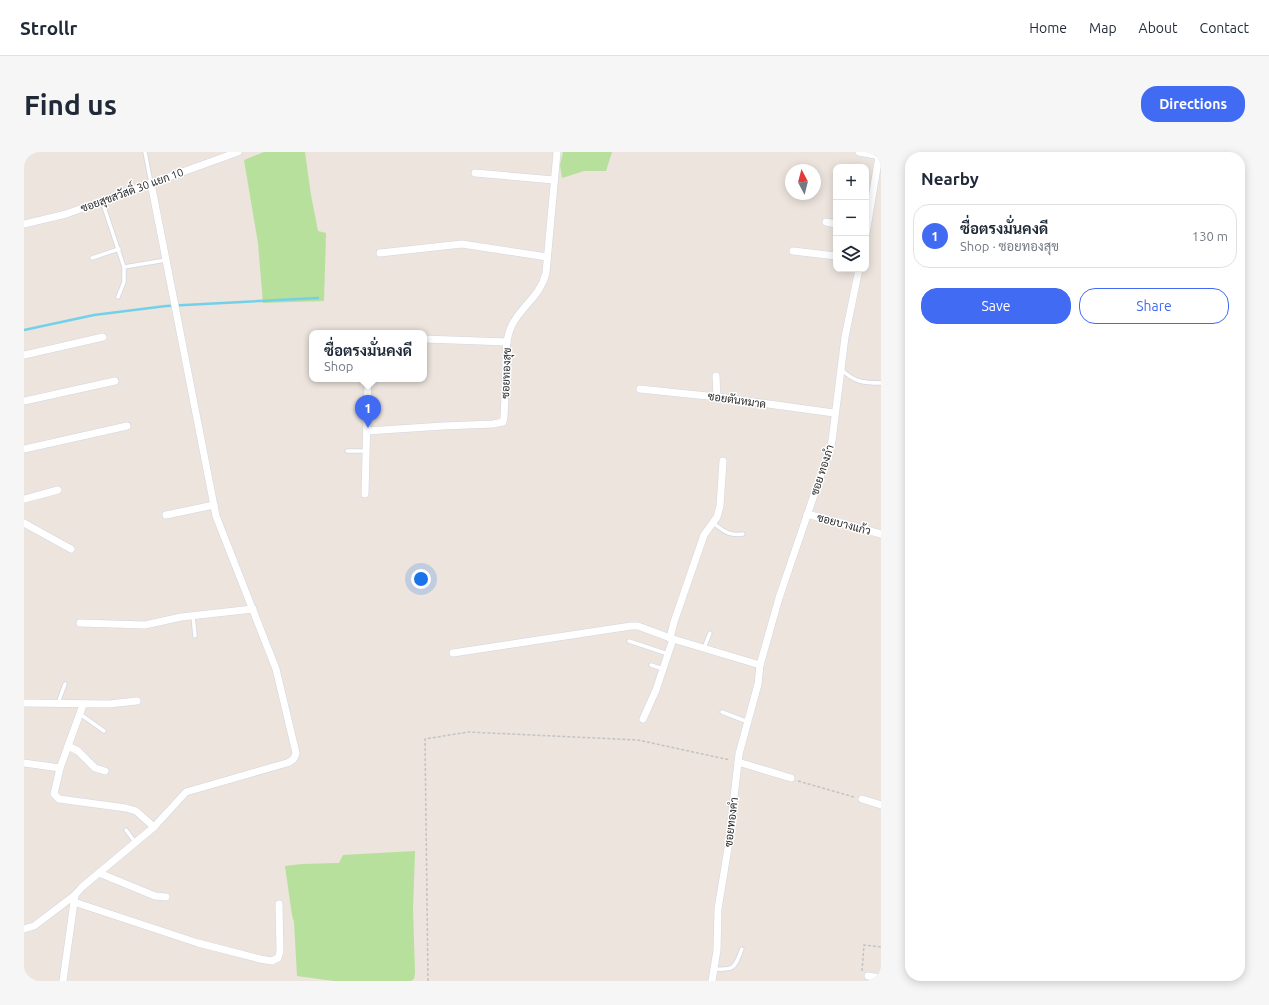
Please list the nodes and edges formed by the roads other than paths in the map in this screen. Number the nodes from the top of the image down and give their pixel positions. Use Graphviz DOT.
graph roads {
  1 [pos="145,152"];
  2 [pos="238,152"];
  3 [pos="556,152"];
  4 [pos="859,152"];
  5 [pos="880,156"];
  6 [pos="474,174"];
  7 [pos="554,180"];
  8 [pos="151,183"];
  9 [pos="102,201"];
  10 [pos="869,214"];
  11 [pos="826,222"];
  12 [pos="833,223"];
  13 [pos="24,224"];
  14 [pos="119,249"];
  15 [pos="793,251"];
  16 [pos="380,253"];
  17 [pos="833,256"];
  18 [pos="547,257"];
  19 [pos="92,258"];
  20 [pos="166,260"];
  21 [pos="124,267"];
  22 [pos="859,272"];
  23 [pos="118,297"];
  24 [pos="103,337"];
  25 [pos="427,339"];
  26 [pos="507,342"];
  27 [pos="24,355"];
  28 [pos="841,369"];
  29 [pos="716,376"];
  30 [pos="115,381"];
  31 [pos="368,382"];
  32 [pos="881,384"];
  33 [pos="640,389"];
  34 [pos="717,397"];
  35 [pos="24,401"];
  36 [pos="834,413"];
  37 [pos="127,426"];
  38 [pos="367,431"];
  39 [pos="24,449"];
  40 [pos="347,451"];
  41 [pos="366,451"];
  42 [pos="723,461"];
  43 [pos="58,490"];
  44 [pos="365,494"];
  45 [pos="24,500"];
  46 [pos="214,505"];
  47 [pos="807,514"];
  48 [pos="166,515"];
  49 [pos="24,523"];
  50 [pos="712,523"];
  51 [pos="743,534"];
  52 [pos="881,534"];
  53 [pos="72,549"];
  54 [pos="253,609"];
  55 [pos="193,616"];
  56 [pos="80,623"];
  57 [pos="710,633"];
  58 [pos="196,636"];
  59 [pos="671,638"];
  60 [pos="629,641"];
  61 [pos="704,648"];
  62 [pos="453,653"];
  63 [pos="668,654"];
  64 [pos="651,665"];
  65 [pos="760,665"];
  66 [pos="663,669"];
  67 [pos="65,684"];
  68 [pos="137,701"];
  69 [pos="24,703"];
  70 [pos="58,704"];
  71 [pos="83,705"];
  72 [pos="722,712"];
  73 [pos="80,714"];
  74 [pos="643,719"];
  75 [pos="748,722"];
  76 [pos="104,731"];
  77 [pos="68,746"];
  78 [pos="738,762"];
  79 [pos="24,763"];
  80 [pos="60,768"];
  81 [pos="106,771"];
  82 [pos="791,778"];
  83 [pos="862,799"];
  84 [pos="881,805"];
  85 [pos="154,827"];
  86 [pos="126,830"];
  87 [pos="135,843"];
  88 [pos="99,873"];
  89 [pos="166,897"];
  90 [pos="74,898"];
  91 [pos="279,904"];
  92 [pos="24,929"];
  93 [pos="742,949"];
  94 [pos="714,969"];
  95 [pos="865,975"];
  96 [pos="881,978"];
  97 [pos="63,981"];
  98 [pos="712,981"];
  1 -- 8 [label="lane"];
  2 -- 8 [label="street, ซอยสุขสวัสดิ์ 30 แยก 10"];
  3 -- 7 [label="street, ซอยทองสุข"];
  4 -- 5 [label="street"];
  5 -- 10 [label="street"];
  6 -- 7 [label="street"];
  7 -- 18 [label="street, ซอยทองสุข"];
  8 -- 9 [label="street, ซอยสุขสวัสดิ์ 30 แยก 10"];
  8 -- 20 [label="street"];
  9 -- 13 [label="street, ซอยสุขสวัสดิ์ 30 แยก 10"];
  9 -- 14 [label="lane"];
  11 -- 12 [label="street"];
  14 -- 19 [label="lane"];
  14 -- 21 [label="lane"];
  15 -- 17 [label="street"];
  16 -- 18 [label="street"];
  18 -- 26 [label="street, ซอยทองสุข"];
  20 -- 21 [label="lane"];
  20 -- 46 [label="street"];
  21 -- 23 [label="lane"];
  22 -- 28 [label="street, ซอย ทองภํา"];
  24 -- 27 [label="street"];
  25 -- 26 [label="street"];
  26 -- 38 [label="street, ซอยทองสุข"];
  28 -- 32 [label="lane"];
  28 -- 36 [label="street, ซอย ทองภํา"];
  29 -- 34 [label="street"];
  30 -- 35 [label="street"];
  31 -- 38 [label="street"];
  33 -- 34 [label="street, ซอยตันหมาด"];
  34 -- 36 [label="street, ซอยตันหมาด"];
  36 -- 47 [label="street, ซอย ทองภํา"];
  37 -- 39 [label="street"];
  38 -- 41 [label="street"];
  40 -- 41 [label="lane"];
  41 -- 44 [label="street"];
  42 -- 50 [label="street"];
  43 -- 45 [label="street"];
  46 -- 48 [label="street"];
  46 -- 54 [label="street"];
  47 -- 52 [label="street, ซอยบางแก้ว"];
  47 -- 65 [label="street, ซอย ทองภํา"];
  49 -- 53 [label="street"];
  50 -- 51 [label="lane"];
  50 -- 59 [label="street"];
  54 -- 55 [label="street"];
  54 -- 85 [label="street"];
  55 -- 56 [label="street"];
  55 -- 58 [label="lane"];
  57 -- 61 [label="lane"];
  59 -- 61 [label="street"];
  59 -- 62 [label="street"];
  59 -- 63 [label="street"];
  60 -- 63 [label="lane"];
  61 -- 65 [label="street"];
  63 -- 66 [label="street"];
  64 -- 66 [label="lane"];
  65 -- 75 [label="street, ซอยทองคำ"];
  66 -- 74 [label="street"];
  67 -- 70 [label="lane"];
  68 -- 71 [label="street"];
  69 -- 70 [label="street"];
  70 -- 71 [label="street"];
  71 -- 73 [label="street"];
  72 -- 75 [label="lane"];
  73 -- 76 [label="lane"];
  73 -- 77 [label="street"];
  75 -- 78 [label="street, ซอยทองคำ"];
  77 -- 80 [label="street"];
  77 -- 81 [label="street"];
  78 -- 82 [label="street"];
  78 -- 94 [label="street, ซอยทองคำ"];
  79 -- 80 [label="street"];
  80 -- 85 [label="street"];
  83 -- 84 [label="street"];
  85 -- 87 [label="street"];
  86 -- 87 [label="lane"];
  87 -- 88 [label="street"];
  88 -- 89 [label="street"];
  88 -- 90 [label="street"];
  90 -- 91 [label="street"];
  90 -- 92 [label="street"];
  90 -- 97 [label="street"];
  93 -- 94 [label="lane"];
  94 -- 98 [label="street, ซอยทองคำ"];
  95 -- 96 [label="street"];
}
